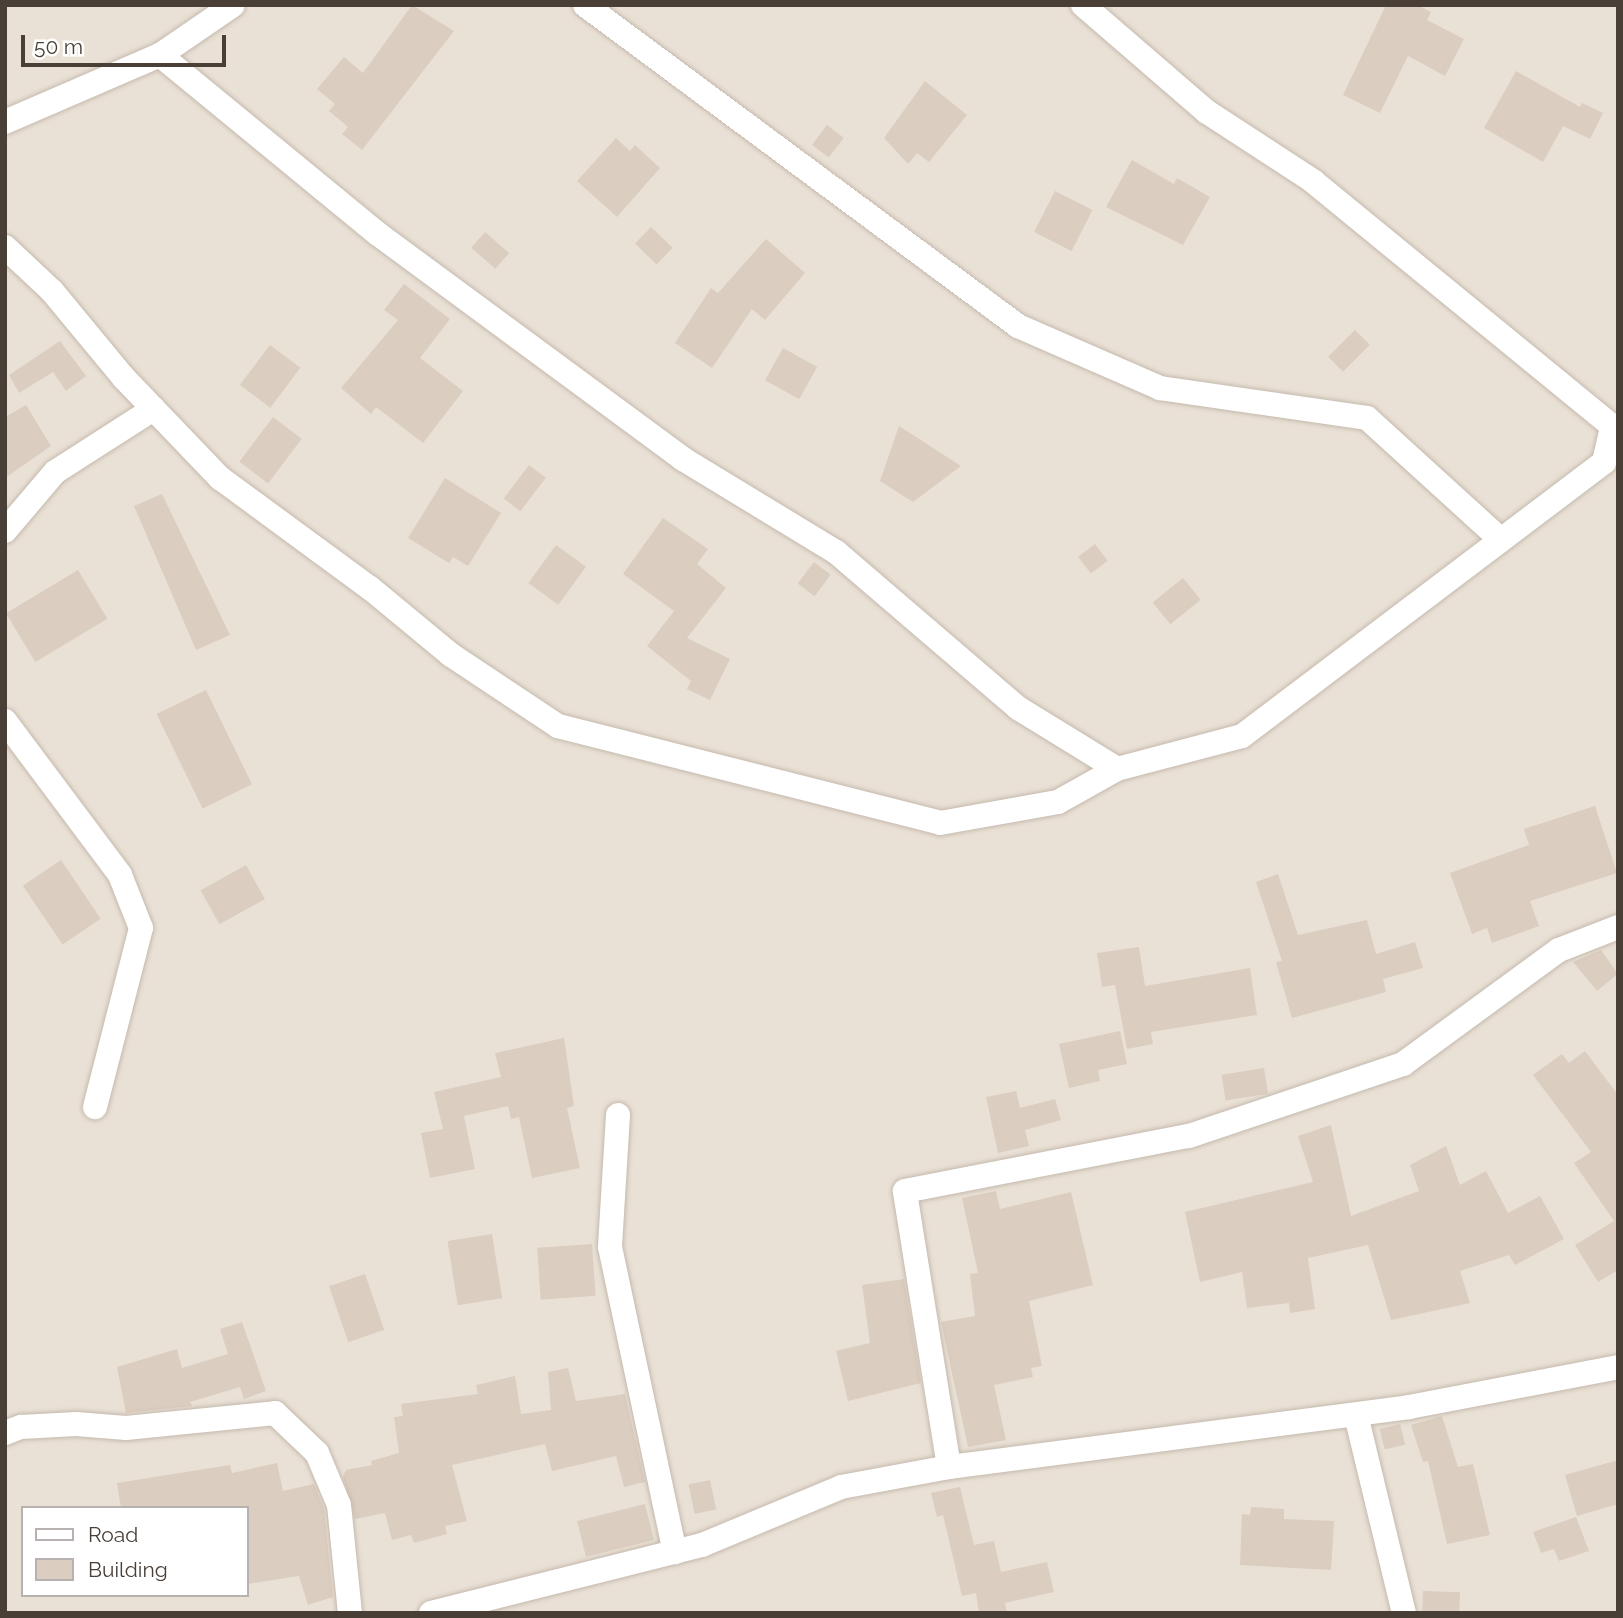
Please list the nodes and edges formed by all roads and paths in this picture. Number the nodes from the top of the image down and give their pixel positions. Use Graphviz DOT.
graph roads {
  1 [pos="233,5"];
  2 [pos="585,5"];
  3 [pos="1083,5"];
  4 [pos="160,55"];
  5 [pos="5,122"];
  6 [pos="5,247"];
  7 [pos="153,409"];
  8 [pos="1615,427"];
  9 [pos="5,531"];
  10 [pos="1501,540"];
  11 [pos="5,721"];
  12 [pos="1117,769"];
  13 [pos="1618,927"];
  14 [pos="95,1107"];
  15 [pos="618,1115"];
  16 [pos="1618,1367"];
  17 [pos="1356,1415"];
  18 [pos="5,1433"];
  19 [pos="949,1467"];
  20 [pos="675,1552"];
  21 [pos="350,1613"];
  22 [pos="431,1613"];
  23 [pos="1404,1613"];
  1 -- 4 [label="street"];
  2 -- 10 [label="street"];
  3 -- 8 [label="street"];
  4 -- 5 [label="street"];
  4 -- 12 [label="street"];
  6 -- 7 [label="street"];
  7 -- 9 [label="street"];
  7 -- 12 [label="street"];
  8 -- 10 [label="street"];
  10 -- 12 [label="street"];
  11 -- 14 [label="street"];
  13 -- 19 [label="street"];
  15 -- 20 [label="street"];
  16 -- 17 [label="street"];
  17 -- 19 [label="street"];
  17 -- 23 [label="street"];
  18 -- 21 [label="street"];
  19 -- 20 [label="street"];
  20 -- 22 [label="street"];
}
